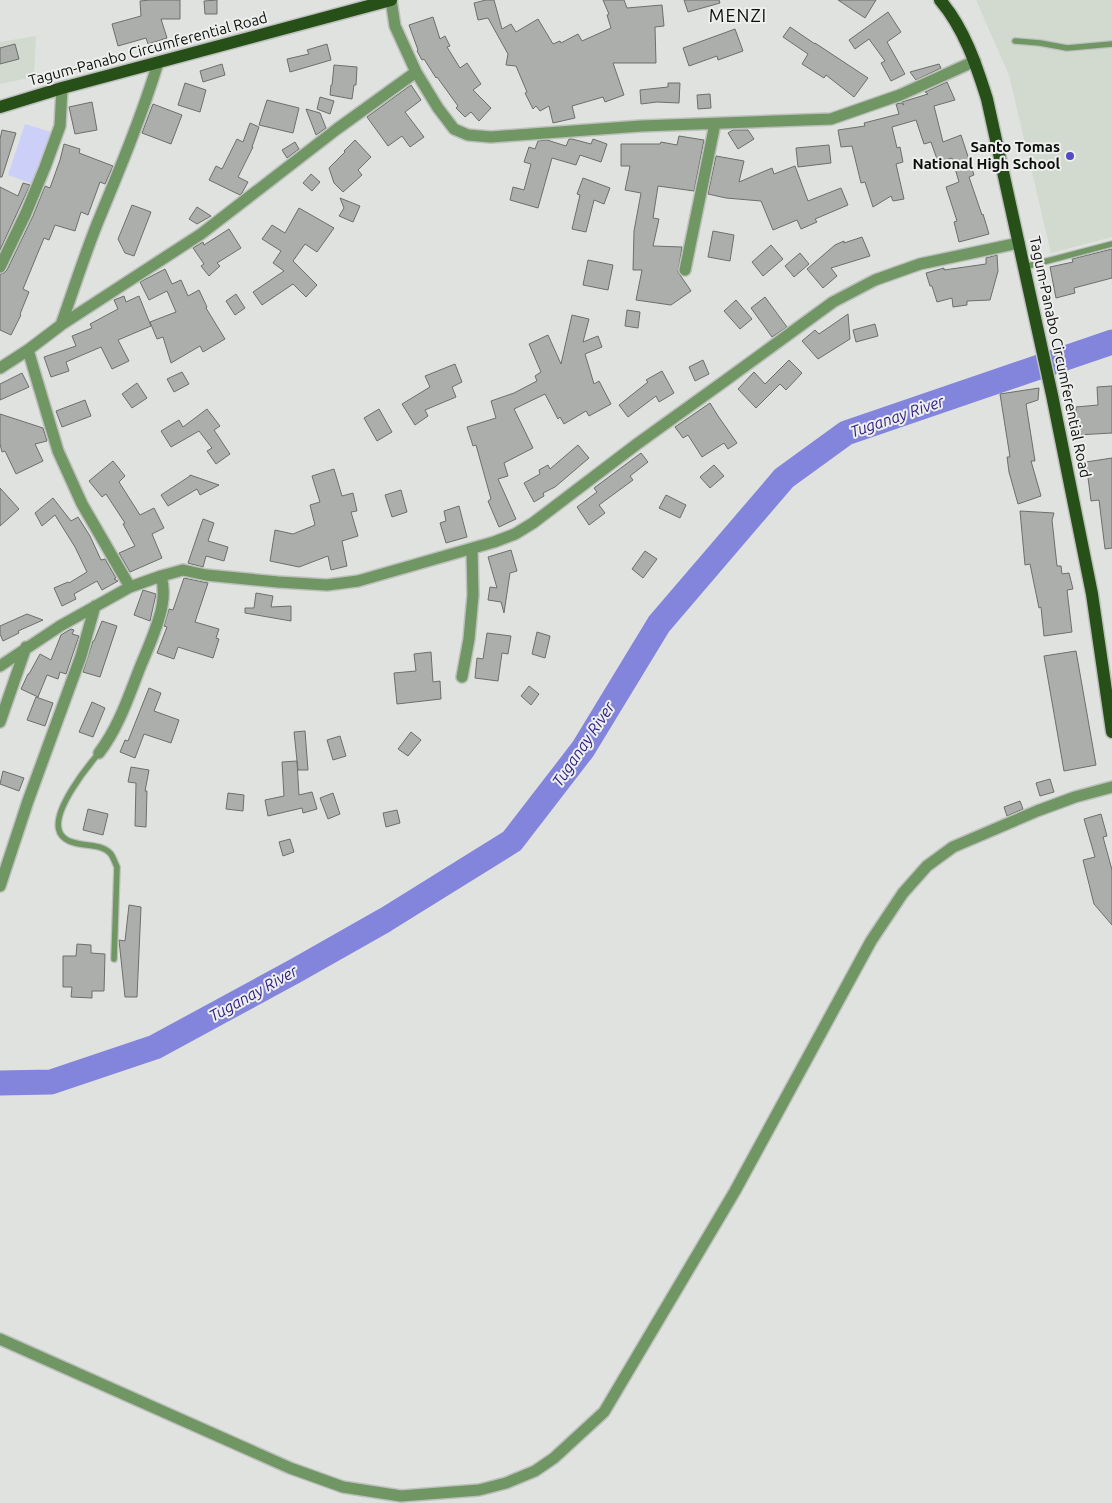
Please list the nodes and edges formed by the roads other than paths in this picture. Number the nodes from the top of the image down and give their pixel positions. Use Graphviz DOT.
graph roads {
  1 [pos="391,0"];
  2 [pos="940,0"];
  3 [pos="1015,42"];
  4 [pos="1112,44"];
  5 [pos="975,61"];
  6 [pos="158,63"];
  7 [pos="416,72"];
  8 [pos="62,88"];
  9 [pos="0,107"];
  10 [pos="715,124"];
  11 [pos="1019,242"];
  12 [pos="1112,244"];
  13 [pos="0,267"];
  14 [pos="1024,267"];
  15 [pos="685,270"];
  16 [pos="61,325"];
  17 [pos="28,350"];
  18 [pos="0,368"];
  19 [pos="472,549"];
  20 [pos="161,576"];
  21 [pos="130,587"];
  22 [pos="95,606"];
  23 [pos="26,647"];
  24 [pos="0,666"];
  25 [pos="462,677"];
  26 [pos="0,722"];
  27 [pos="1112,732"];
  28 [pos="100,753"];
  29 [pos="1112,787"];
  30 [pos="0,886"];
  31 [pos="114,959"];
  32 [pos="0,1339"];
  1 -- 6 [label="main road, Tagum-Panabo Circumferential Road"];
  1 -- 7 [label="street"];
  2 -- 5 [label="main road, Tagum-Panabo Circumferential Road"];
  3 -- 4 [label="lane"];
  5 -- 10 [label="street"];
  5 -- 11 [label="main road, Tagum-Panabo Circumferential Road"];
  6 -- 8 [label="main road, Tagum-Panabo Circumferential Road"];
  6 -- 16 [label="street"];
  7 -- 10 [label="street"];
  7 -- 16 [label="street"];
  8 -- 9 [label="main road, Tagum-Panabo Circumferential Road"];
  8 -- 13 [label="street"];
  10 -- 15 [label="street"];
  11 -- 14 [label="main road, Tagum-Panabo Circumferential Road"];
  11 -- 19 [label="street"];
  12 -- 14 [label="lane"];
  14 -- 27 [label="main road, Tagum-Panabo Circumferential Road"];
  16 -- 17 [label="street"];
  17 -- 18 [label="street"];
  17 -- 21 [label="street"];
  19 -- 20 [label="street"];
  19 -- 25 [label="street"];
  20 -- 21 [label="street"];
  20 -- 28 [label="street"];
  21 -- 22 [label="street"];
  22 -- 23 [label="street"];
  22 -- 30 [label="street"];
  23 -- 24 [label="street"];
  23 -- 26 [label="street"];
  28 -- 31 [label="lane"];
  29 -- 32 [label="street"];
}
